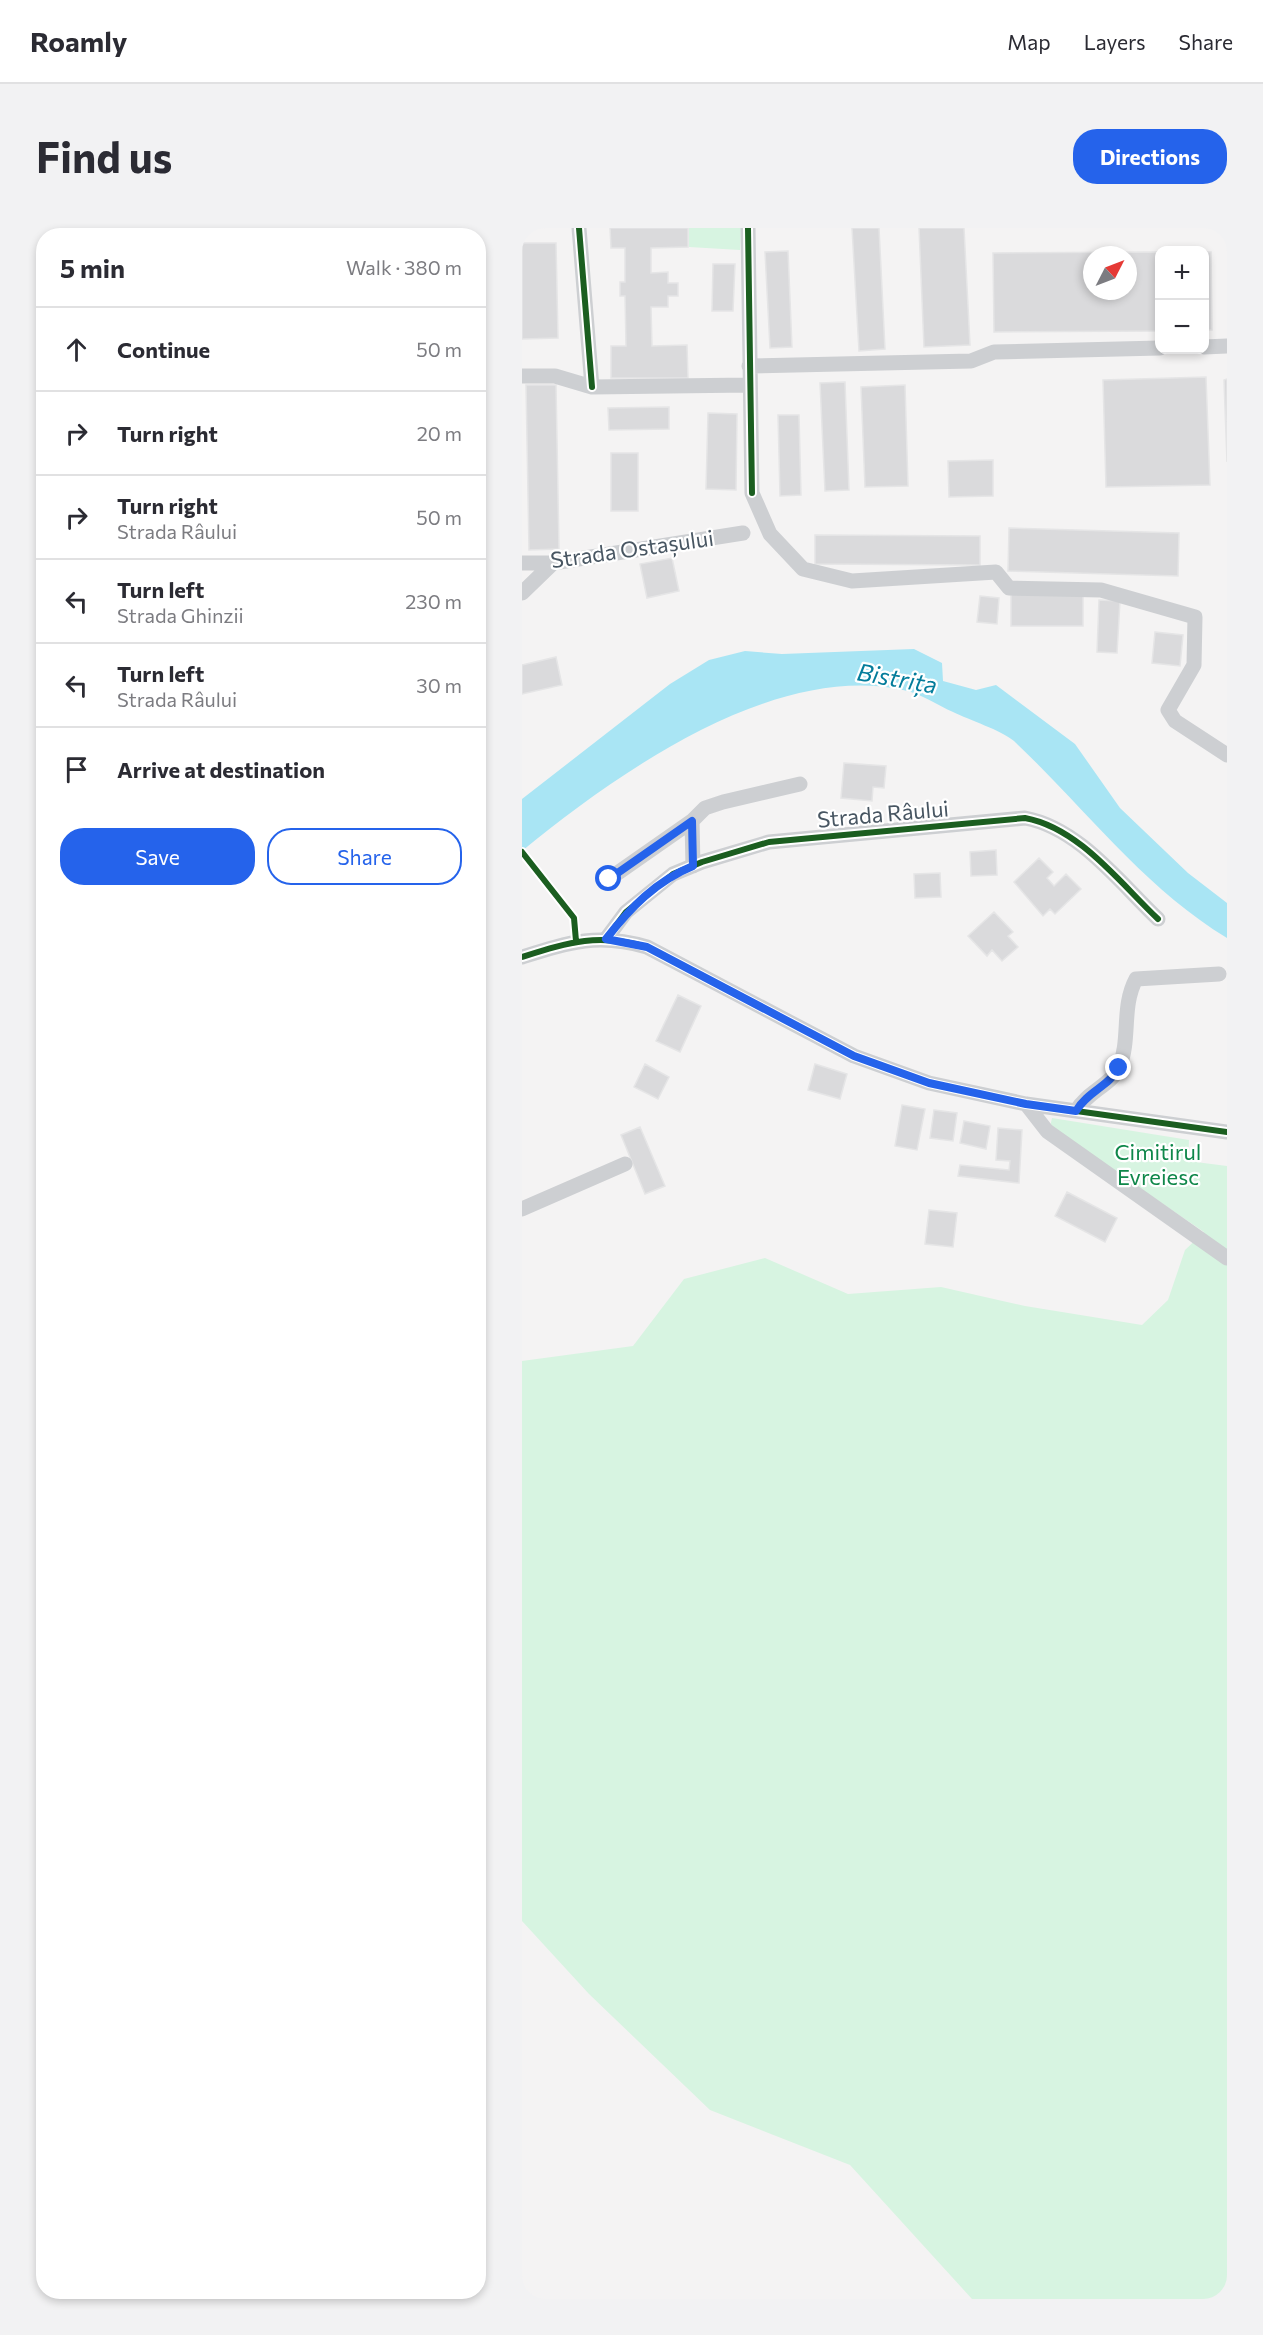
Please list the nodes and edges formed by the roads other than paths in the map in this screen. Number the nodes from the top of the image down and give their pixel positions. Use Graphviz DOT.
graph roads {
  1 [pos="579,228"];
  2 [pos="748,228"];
  3 [pos="1227,346"];
  4 [pos="1209,347"];
  5 [pos="1155,348"];
  6 [pos="749,366"];
  7 [pos="522,376"];
  8 [pos="749,385"];
  9 [pos="592,387"];
  10 [pos="742,533"];
  11 [pos="522,563"];
  12 [pos="554,563"];
  13 [pos="522,593"];
  14 [pos="1227,755"];
  15 [pos="800,784"];
  16 [pos="692,821"];
  17 [pos="693,866"];
  18 [pos="609,879"];
  19 [pos="1158,919"];
  20 [pos="606,939"];
  21 [pos="522,957"];
  22 [pos="1219,974"];
  23 [pos="1026,1104"];
  24 [pos="1076,1111"];
  25 [pos="1227,1132"];
  26 [pos="624,1164"];
  27 [pos="522,1209"];
  28 [pos="1227,1258"];
  1 -- 9 [label="street"];
  2 -- 6 [label="street"];
  3 -- 4 [label="street"];
  5 -- 6 [label="street"];
  6 -- 8 [label="street"];
  7 -- 9 [label="street"];
  8 -- 9 [label="street"];
  8 -- 14 [label="street"];
  10 -- 12 [label="street, Strada Ostașului"];
  11 -- 12 [label="street, Strada Ostașului"];
  12 -- 13 [label="street"];
  15 -- 16 [label="street"];
  16 -- 17 [label="street"];
  16 -- 18 [label="street"];
  17 -- 19 [label="street, Strada Râului"];
  17 -- 20 [label="street, Strada Râului"];
  20 -- 21 [label="street"];
  20 -- 23 [label="street"];
  22 -- 24 [label="street"];
  23 -- 24 [label="street"];
  23 -- 28 [label="street"];
  24 -- 25 [label="street"];
  26 -- 27 [label="street"];
}
